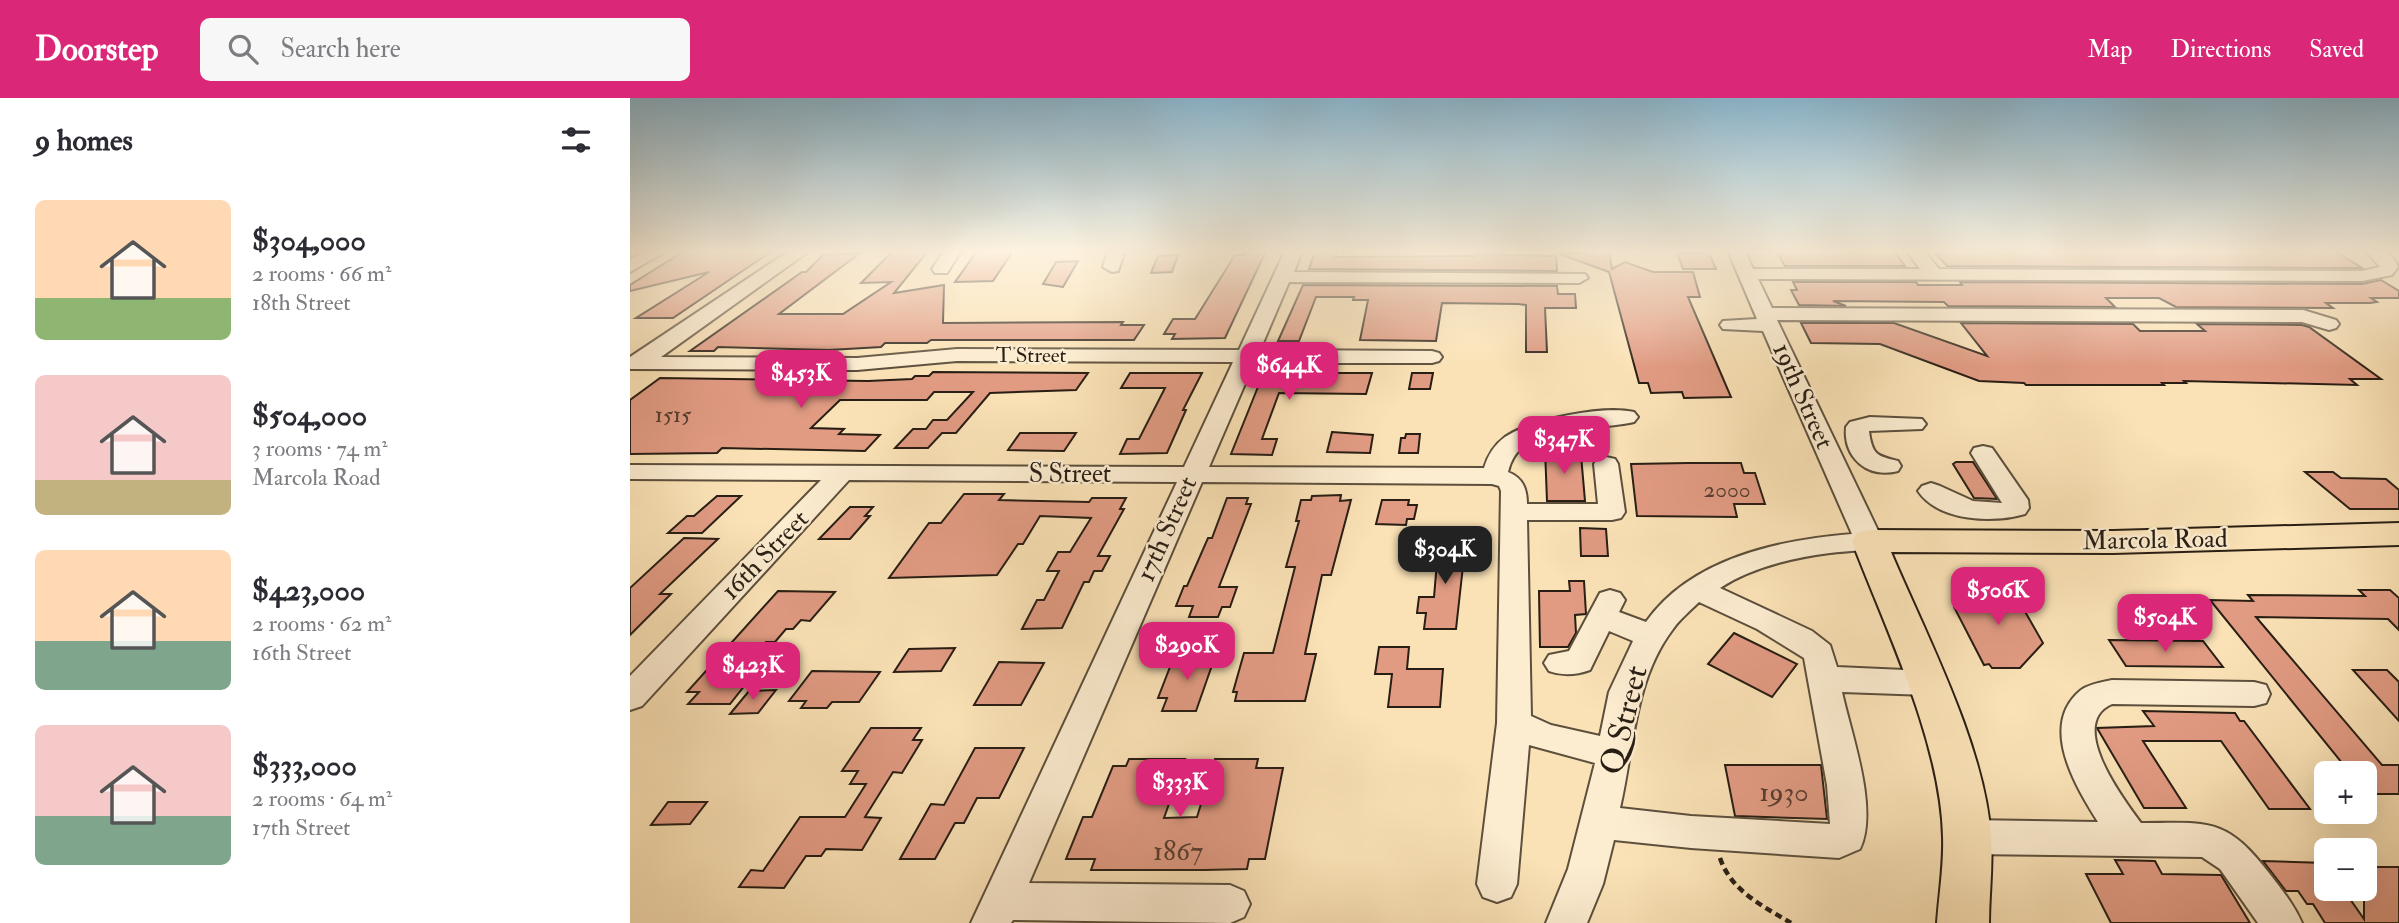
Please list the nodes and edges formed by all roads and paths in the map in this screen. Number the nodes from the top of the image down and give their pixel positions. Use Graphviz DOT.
graph roads {
  1 [pos="745,290"];
  2 [pos="1277,290"];
  3 [pos="1753,290"];
  4 [pos="1769,320"];
  5 [pos="2329,324"];
  6 [pos="1730,325"];
  7 [pos="1246,356"];
  8 [pos="1432,357"];
  9 [pos="633,365"];
  10 [pos="1626,417"];
  11 [pos="1914,424"];
  12 [pos="1983,453"];
  13 [pos="1606,464"];
  14 [pos="1889,466"];
  15 [pos="630,472"];
  16 [pos="842,473"];
  17 [pos="1192,474"];
  18 [pos="1502,478"];
  19 [pos="1932,489"];
  20 [pos="1515,512"];
  21 [pos="2399,534"];
  22 [pos="1869,541"];
  23 [pos="1696,589"];
  24 [pos="1652,636"];
  25 [pos="1560,663"];
  26 [pos="1823,679"];
  27 [pos="1927,683"];
  28 [pos="2254,694"];
  29 [pos="630,697"];
  30 [pos="1514,723"];
  31 [pos="1615,752"];
  32 [pos="1599,822"];
  33 [pos="1715,834"];
  34 [pos="1967,837"];
  35 [pos="2132,841"];
  36 [pos="1497,884"];
  37 [pos="1230,904"];
  38 [pos="996,912"];
  39 [pos="1566,923"];
  40 [pos="1791,923"];
  41 [pos="1964,923"];
  42 [pos="2282,923"];
  1 -- 9 [label="street"];
  2 -- 7 [label="street, 17th Street"];
  3 -- 4 [label="street, 19th Street"];
  4 -- 5 [label="street"];
  4 -- 6 [label="street"];
  4 -- 22 [label="street, 19th Street"];
  7 -- 8 [label="street, T Street"];
  7 -- 9 [label="street, T Street"];
  7 -- 17 [label="street, 17th Street"];
  10 -- 18 [label="street"];
  11 -- 14 [label="street"];
  12 -- 19 [label="street"];
  13 -- 20 [label="street"];
  15 -- 16 [label="street, S Street"];
  16 -- 17 [label="street, S Street"];
  16 -- 29 [label="street, 16th Street"];
  17 -- 18 [label="street, S Street"];
  17 -- 38 [label="street, 17th Street"];
  18 -- 20 [label="street"];
  20 -- 30 [label="street"];
  21 -- 22 [label="main road, Marcola Road"];
  22 -- 23 [label="street, Q Street"];
  22 -- 27 [label="main road"];
  23 -- 24 [label="street, Q Street"];
  23 -- 26 [label="street"];
  24 -- 25 [label="street"];
  24 -- 31 [label="street, Q Street"];
  26 -- 27 [label="street"];
  26 -- 33 [label="street"];
  27 -- 34 [label="main road"];
  28 -- 35 [label="street"];
  30 -- 31 [label="street"];
  30 -- 36 [label="street"];
  31 -- 32 [label="street, Q Street"];
  32 -- 33 [label="street"];
  32 -- 39 [label="street, Q Street"];
  33 -- 40 [label="path"];
  34 -- 35 [label="street"];
  34 -- 41 [label="main road"];
  35 -- 42 [label="street"];
  37 -- 38 [label="street"];
}
